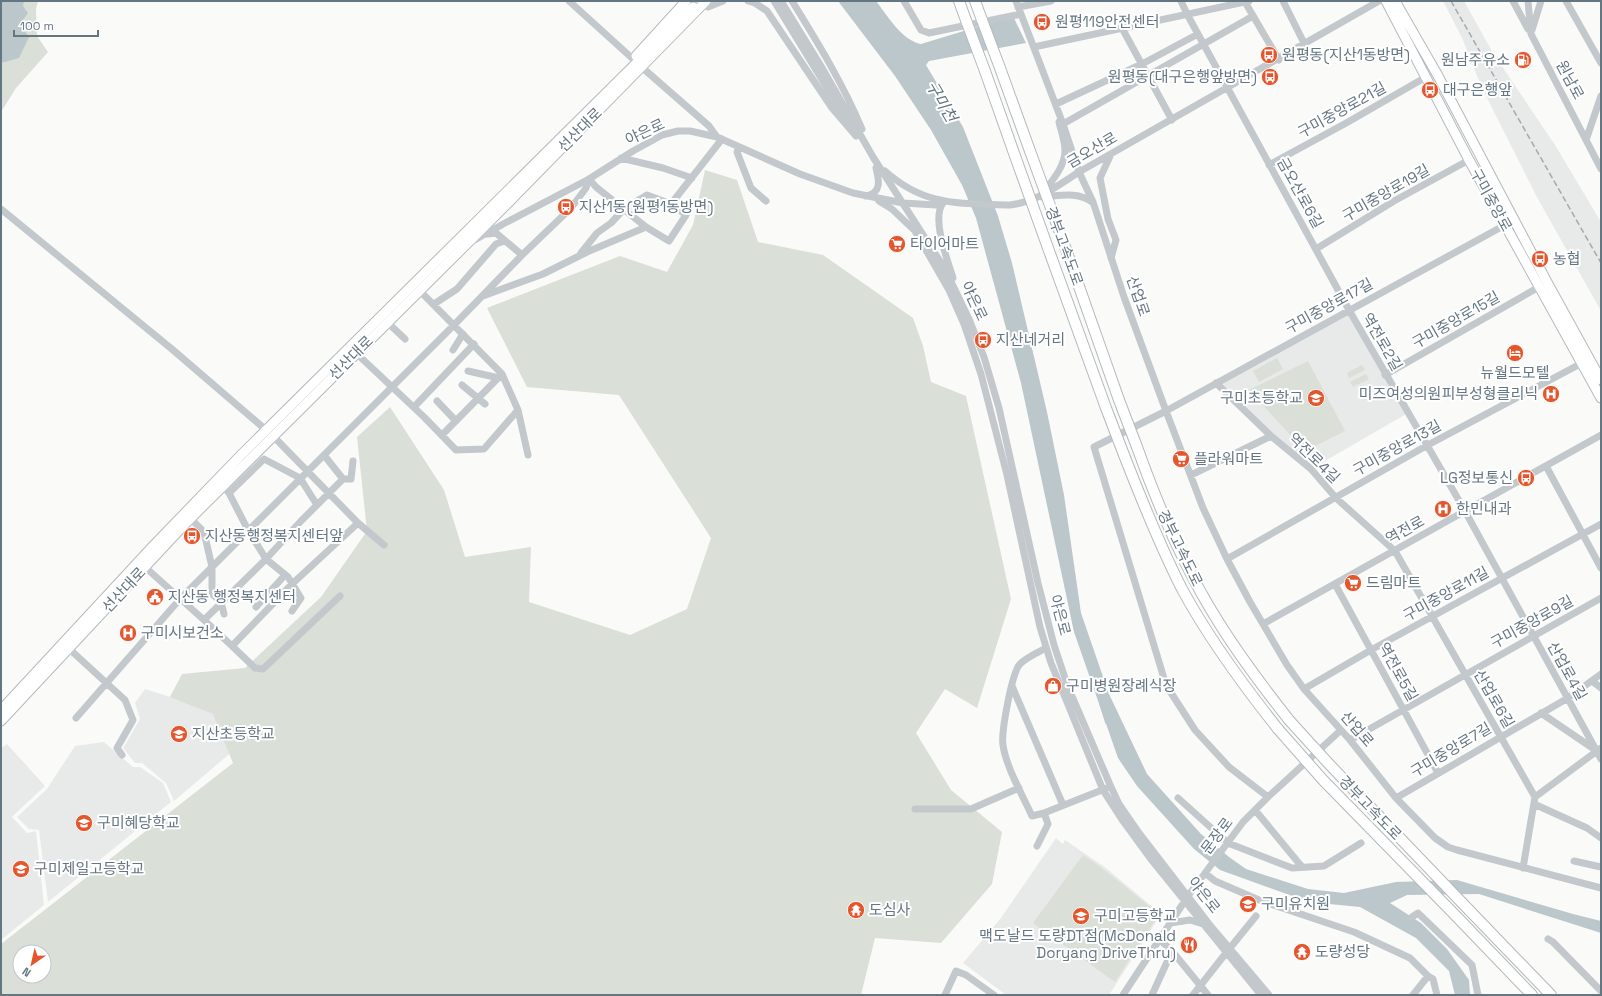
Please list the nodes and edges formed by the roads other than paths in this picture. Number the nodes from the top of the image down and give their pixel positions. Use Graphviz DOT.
graph roads {
  1 [pos="569,1"];
  2 [pos="687,1"];
  3 [pos="700,1"];
  4 [pos="722,1"];
  5 [pos="748,1"];
  6 [pos="760,1"];
  7 [pos="769,1"];
  8 [pos="774,1"];
  9 [pos="781,1"];
  10 [pos="792,1"];
  11 [pos="904,1"];
  12 [pos="959,1"];
  13 [pos="975,1"];
  14 [pos="1051,1"];
  15 [pos="1181,1"];
  16 [pos="1283,1"];
  17 [pos="1380,1"];
  18 [pos="1386,1"];
  19 [pos="1395,1"];
  20 [pos="1513,1"];
  21 [pos="1528,1"];
  22 [pos="1541,1"];
  23 [pos="1566,1"];
  24 [pos="1247,2"];
  25 [pos="710,3"];
  26 [pos="1018,7"];
  27 [pos="1187,14"];
  28 [pos="688,16"];
  29 [pos="770,16"];
  30 [pos="1253,16"];
  31 [pos="1122,28"];
  32 [pos="1198,34"];
  33 [pos="1531,34"];
  34 [pos="1305,44"];
  35 [pos="1204,45"];
  36 [pos="1034,47"];
  37 [pos="633,59"];
  38 [pos="1279,60"];
  39 [pos="1601,63"];
  40 [pos="1142,64"];
  41 [pos="645,70"];
  42 [pos="1148,75"];
  43 [pos="1426,77"];
  44 [pos="1228,88"];
  45 [pos="617,93"];
  46 [pos="1601,96"];
  47 [pos="594,105"];
  48 [pos="838,106"];
  49 [pos="1057,107"];
  50 [pos="1172,120"];
  51 [pos="1063,124"];
  52 [pos="856,136"];
  53 [pos="719,138"];
  54 [pos="1586,140"];
  55 [pos="739,147"];
  56 [pos="1112,153"];
  57 [pos="873,157"];
  58 [pos="621,158"];
  59 [pos="1469,160"];
  60 [pos="1269,165"];
  61 [pos="877,167"];
  62 [pos="1601,167"];
  63 [pos="1079,172"];
  64 [pos="692,178"];
  65 [pos="589,179"];
  66 [pos="868,196"];
  67 [pos="1040,197"];
  68 [pos="766,201"];
  69 [pos="1093,202"];
  70 [pos="900,203"];
  71 [pos="944,203"];
  72 [pos="671,204"];
  73 [pos="1,209"];
  74 [pos="624,209"];
  75 [pos="489,216"];
  76 [pos="505,223"];
  77 [pos="1505,225"];
  78 [pos="646,227"];
  79 [pos="913,229"];
  80 [pos="486,234"];
  81 [pos="504,241"];
  82 [pos="464,246"];
  83 [pos="1316,249"];
  84 [pos="522,255"];
  85 [pos="576,258"];
  86 [pos="1111,258"];
  87 [pos="417,287"];
  88 [pos="1539,287"];
  89 [pos="958,296"];
  90 [pos="480,297"];
  91 [pos="434,304"];
  92 [pos="1349,310"];
  93 [pos="387,322"];
  94 [pos="454,326"];
  95 [pos="463,334"];
  96 [pos="405,339"];
  97 [pos="474,344"];
  98 [pos="453,350"];
  99 [pos="356,353"];
  100 [pos="1582,363"];
  101 [pos="468,370"];
  102 [pos="1385,375"];
  103 [pos="501,376"];
  104 [pos="1601,380"];
  105 [pos="1216,383"];
  106 [pos="462,385"];
  107 [pos="392,386"];
  108 [pos="477,398"];
  109 [pos="1601,398"];
  110 [pos="437,401"];
  111 [pos="485,404"];
  112 [pos="414,407"];
  113 [pos="518,410"];
  114 [pos="1166,411"];
  115 [pos="456,421"];
  116 [pos="270,433"];
  117 [pos="442,435"];
  118 [pos="1601,435"];
  119 [pos="1271,436"];
  120 [pos="1426,446"];
  121 [pos="324,455"];
  122 [pos="528,456"];
  123 [pos="353,461"];
  124 [pos="1546,466"];
  125 [pos="308,470"];
  126 [pos="1191,475"];
  127 [pos="300,478"];
  128 [pos="343,479"];
  129 [pos="223,486"];
  130 [pos="230,493"];
  131 [pos="330,493"];
  132 [pos="1336,498"];
  133 [pos="318,505"];
  134 [pos="1465,511"];
  135 [pos="190,518"];
  136 [pos="358,523"];
  137 [pos="1601,524"];
  138 [pos="248,530"];
  139 [pos="1583,534"];
  140 [pos="384,545"];
  141 [pos="1395,551"];
  142 [pos="266,559"];
  143 [pos="1227,559"];
  144 [pos="145,567"];
  145 [pos="212,567"];
  146 [pos="1601,568"];
  147 [pos="285,575"];
  148 [pos="1502,578"];
  149 [pos="292,584"];
  150 [pos="1335,584"];
  151 [pos="340,596"];
  152 [pos="1601,598"];
  153 [pos="180,599"];
  154 [pos="221,602"];
  155 [pos="256,607"];
  156 [pos="292,611"];
  157 [pos="224,614"];
  158 [pos="1432,617"];
  159 [pos="204,620"];
  160 [pos="1263,624"];
  161 [pos="1534,636"];
  162 [pos="66,646"];
  163 [pos="232,646"];
  164 [pos="1046,648"];
  165 [pos="1371,650"];
  166 [pos="1601,674"];
  167 [pos="1465,675"];
  168 [pos="1592,681"];
  169 [pos="105,683"];
  170 [pos="1012,686"];
  171 [pos="1601,688"];
  172 [pos="1304,689"];
  173 [pos="1568,698"];
  174 [pos="1,710"];
  175 [pos="1404,710"];
  176 [pos="1541,713"];
  177 [pos="76,718"];
  178 [pos="1,721"];
  179 [pos="1341,730"];
  180 [pos="1500,736"];
  181 [pos="1350,740"];
  182 [pos="1600,751"];
  183 [pos="122,755"];
  184 [pos="1601,758"];
  185 [pos="1438,773"];
  186 [pos="1111,787"];
  187 [pos="1019,788"];
  188 [pos="1103,790"];
  189 [pos="1268,797"];
  190 [pos="1178,798"];
  191 [pos="1396,798"];
  192 [pos="1535,801"];
  193 [pos="1063,805"];
  194 [pos="915,809"];
  195 [pos="1255,810"];
  196 [pos="1044,813"];
  197 [pos="1601,838"];
  198 [pos="1228,843"];
  199 [pos="1361,843"];
  200 [pos="1036,846"];
  201 [pos="1574,861"];
  202 [pos="1302,867"];
  203 [pos="1601,867"];
  204 [pos="1523,868"];
  205 [pos="1205,873"];
  206 [pos="1601,888"];
  207 [pos="1186,899"];
  208 [pos="1256,916"];
  209 [pos="1412,918"];
  210 [pos="1170,923"];
  211 [pos="1203,924"];
  212 [pos="1159,939"];
  213 [pos="1548,939"];
  214 [pos="1172,951"];
  215 [pos="1228,951"];
  216 [pos="1428,976"];
  217 [pos="1200,986"];
  218 [pos="1601,991"];
  219 [pos="945,995"];
  220 [pos="994,995"];
  221 [pos="1123,995"];
  222 [pos="1152,995"];
  223 [pos="1193,995"];
  224 [pos="1208,995"];
  225 [pos="1261,995"];
  226 [pos="1270,995"];
  227 [pos="1413,995"];
  228 [pos="1437,995"];
  229 [pos="1478,995"];
  230 [pos="1532,995"];
  231 [pos="1551,995"];
  1 -- 37 [label="street"];
  2 -- 37 [label="main road"];
  3 -- 28 [label="main road, 선산대로"];
  4 -- 25 [label="street"];
  5 -- 29 [label="street"];
  6 -- 29 [label="street"];
  7 -- 48 [label="street"];
  8 -- 48 [label="street, 야은로"];
  9 -- 57 [label="street, 야은로"];
  10 -- 57 [label="street"];
  11 -- 26 [label="street"];
  12 -- 230 [label="highway, 경부고속도로, bridge"];
  13 -- 231 [label="highway, 경부고속도로, bridge"];
  14 -- 26 [label="street"];
  15 -- 27 [label="street, 금오산로6길"];
  16 -- 34 [label="street"];
  17 -- 34 [label="street, 금오산로"];
  18 -- 43 [label="main road, 구미중앙로"];
  19 -- 104 [label="main road, 구미중앙로"];
  20 -- 33 [label="street"];
  21 -- 33 [label="street, 원남로"];
  22 -- 33 [label="street"];
  23 -- 39 [label="street"];
  24 -- 27 [label="street"];
  24 -- 30 [label="street"];
  25 -- 28 [label="main road, 선산대로"];
  25 -- 41 [label="main road"];
  26 -- 36 [label="street, 산업로"];
  27 -- 31 [label="street"];
  27 -- 32 [label="street, 금오산로6길"];
  28 -- 45 [label="main road, 선산대로"];
  28 -- 47 [label="main road, 선산대로"];
  29 -- 52 [label="street"];
  30 -- 35 [label="street"];
  30 -- 38 [label="street"];
  31 -- 36 [label="street"];
  31 -- 40 [label="street"];
  32 -- 35 [label="street, 금오산로6길"];
  32 -- 40 [label="street"];
  33 -- 54 [label="street, 원남로"];
  34 -- 38 [label="street, 금오산로"];
  35 -- 42 [label="street"];
  35 -- 44 [label="street, 금오산로6길"];
  36 -- 49 [label="street, 산업로"];
  37 -- 47 [label="main road"];
  38 -- 44 [label="street, 금오산로"];
  40 -- 42 [label="street"];
  40 -- 49 [label="street"];
  41 -- 45 [label="main road"];
  41 -- 53 [label="street"];
  42 -- 50 [label="street"];
  42 -- 51 [label="street"];
  43 -- 59 [label="main road, 구미중앙로"];
  43 -- 60 [label="street, 구미중앙로21길"];
  44 -- 50 [label="street, 금오산로"];
  44 -- 60 [label="street, 금오산로6길"];
  45 -- 75 [label="main road, 선산대로"];
  46 -- 54 [label="street"];
  47 -- 75 [label="main road, 선산대로"];
  48 -- 52 [label="street, 야은로"];
  49 -- 51 [label="street, 산업로"];
  49 -- 67 [label="street"];
  50 -- 56 [label="street, 금오산로"];
  51 -- 63 [label="street, 산업로"];
  52 -- 61 [label="street, 야은로"];
  53 -- 55 [label="street, 야은로"];
  53 -- 58 [label="street, 야은로"];
  53 -- 64 [label="street"];
  54 -- 62 [label="street, 원남로"];
  55 -- 66 [label="street, 야은로"];
  55 -- 68 [label="street"];
  56 -- 63 [label="street, 금오산로"];
  56 -- 86 [label="street"];
  57 -- 61 [label="street, 야은로"];
  58 -- 64 [label="street"];
  58 -- 65 [label="street, 야은로"];
  59 -- 77 [label="main road, 구미중앙로"];
  59 -- 83 [label="street, 구미중앙로19길"];
  60 -- 83 [label="street, 금오산로6길"];
  61 -- 66 [label="street"];
  61 -- 70 [label="street, 야은로"];
  61 -- 71 [label="street"];
  63 -- 67 [label="street, 금오산로"];
  63 -- 69 [label="street, 산업로"];
  64 -- 72 [label="street"];
  65 -- 74 [label="street"];
  65 -- 76 [label="street, 야은로"];
  65 -- 84 [label="street"];
  66 -- 70 [label="street, 야은로"];
  66 -- 79 [label="street"];
  67 -- 69 [label="street"];
  67 -- 71 [label="street, 금오산로"];
  69 -- 86 [label="street, 산업로"];
  70 -- 71 [label="street, 금오산로"];
  70 -- 79 [label="street, 야은로"];
  70 -- 89 [label="street, 야은로"];
  71 -- 89 [label="street"];
  72 -- 74 [label="street"];
  72 -- 78 [label="street"];
  73 -- 116 [label="street"];
  74 -- 78 [label="street"];
  74 -- 85 [label="street"];
  75 -- 76 [label="street"];
  75 -- 82 [label="main road, 선산대로"];
  75 -- 87 [label="main road, 선산대로"];
  76 -- 80 [label="street, 야은로"];
  77 -- 88 [label="main road, 구미중앙로"];
  77 -- 92 [label="street, 구미중앙로17길"];
  78 -- 85 [label="street"];
  79 -- 164 [label="street, 야은로"];
  80 -- 81 [label="street"];
  80 -- 82 [label="street, 야은로"];
  81 -- 84 [label="street"];
  81 -- 91 [label="street"];
  82 -- 87 [label="main road, 선산대로"];
  83 -- 92 [label="street, 금오산로6길"];
  84 -- 90 [label="street"];
  85 -- 90 [label="street"];
  86 -- 114 [label="street, 산업로"];
  87 -- 91 [label="street"];
  87 -- 93 [label="main road, 선산대로"];
  87 -- 116 [label="main road, 선산대로"];
  88 -- 100 [label="main road, 구미중앙로"];
  88 -- 102 [label="street, 구미중앙로15길"];
  89 -- 186 [label="street, 야은로"];
  90 -- 94 [label="street"];
  91 -- 94 [label="street"];
  92 -- 102 [label="street, 역전로2길"];
  92 -- 105 [label="street, 구미중앙로17길"];
  93 -- 96 [label="street"];
  93 -- 99 [label="main road, 선산대로"];
  94 -- 95 [label="street"];
  94 -- 107 [label="street"];
  95 -- 97 [label="street"];
  95 -- 98 [label="street"];
  97 -- 103 [label="street"];
  97 -- 112 [label="street"];
  99 -- 107 [label="street"];
  99 -- 116 [label="main road, 선산대로"];
  100 -- 109 [label="main road, 구미중앙로"];
  100 -- 120 [label="street, 구미중앙로13길"];
  101 -- 103 [label="street"];
  102 -- 120 [label="street, 역전로2길"];
  103 -- 108 [label="street"];
  103 -- 113 [label="street"];
  105 -- 114 [label="street, 구미중앙로17길"];
  105 -- 119 [label="street, 역전로4길"];
  106 -- 108 [label="street"];
  107 -- 112 [label="street"];
  107 -- 121 [label="street"];
  108 -- 111 [label="street"];
  108 -- 115 [label="street"];
  110 -- 115 [label="street"];
  112 -- 117 [label="street"];
  113 -- 117 [label="street"];
  113 -- 122 [label="street"];
  114 -- 126 [label="street, 산업로"];
  114 -- 189 [label="street, 구미중앙로17길"];
  115 -- 117 [label="street"];
  116 -- 125 [label="street"];
  116 -- 129 [label="main road, 선산대로"];
  116 -- 162 [label="main road, 선산대로"];
  118 -- 124 [label="street, 역전로"];
  119 -- 126 [label="street"];
  119 -- 132 [label="street, 역전로4길"];
  120 -- 132 [label="street, 구미중앙로13길"];
  120 -- 134 [label="street, 역전로2길"];
  121 -- 125 [label="street"];
  121 -- 128 [label="street"];
  123 -- 128 [label="street"];
  124 -- 134 [label="street, 역전로"];
  124 -- 139 [label="street"];
  125 -- 127 [label="street"];
  125 -- 131 [label="street"];
  126 -- 143 [label="street, 산업로"];
  127 -- 130 [label="street"];
  127 -- 133 [label="street"];
  127 -- 138 [label="street"];
  128 -- 131 [label="street"];
  129 -- 130 [label="street"];
  129 -- 135 [label="main road, 선산대로"];
  130 -- 138 [label="street"];
  131 -- 133 [label="street"];
  131 -- 136 [label="street"];
  132 -- 141 [label="street, 역전로4길"];
  132 -- 143 [label="street, 구미중앙로13길"];
  133 -- 142 [label="street"];
  134 -- 141 [label="street, 역전로"];
  134 -- 148 [label="street, 산업로4길"];
  135 -- 144 [label="main road, 선산대로"];
  135 -- 145 [label="street"];
  136 -- 140 [label="street"];
  136 -- 149 [label="street"];
  137 -- 139 [label="street, 구미중앙로11길"];
  138 -- 142 [label="street"];
  138 -- 145 [label="street"];
  139 -- 146 [label="street"];
  139 -- 148 [label="street, 구미중앙로11길"];
  141 -- 150 [label="street, 역전로"];
  141 -- 158 [label="street, 산업로6길"];
  142 -- 147 [label="street"];
  142 -- 154 [label="street"];
  143 -- 160 [label="street, 산업로"];
  144 -- 153 [label="street"];
  144 -- 162 [label="main road, 선산대로"];
  145 -- 153 [label="street"];
  145 -- 154 [label="street"];
  147 -- 149 [label="street"];
  147 -- 155 [label="street"];
  148 -- 158 [label="street, 구미중앙로11길"];
  148 -- 161 [label="street, 산업로4길"];
  149 -- 156 [label="street"];
  149 -- 163 [label="street"];
  150 -- 160 [label="street, 역전로"];
  150 -- 165 [label="street, 역전로5길"];
  151 -- 163 [label="street"];
  152 -- 161 [label="street, 구미중앙로9길"];
  153 -- 159 [label="street"];
  153 -- 169 [label="street"];
  154 -- 157 [label="street"];
  154 -- 159 [label="street"];
  158 -- 165 [label="street, 구미중앙로11길"];
  158 -- 167 [label="street, 산업로6길"];
  159 -- 163 [label="street"];
  160 -- 172 [label="street, 산업로"];
  161 -- 167 [label="street, 구미중앙로9길"];
  161 -- 173 [label="street, 산업로4길"];
  162 -- 169 [label="street"];
  162 -- 174 [label="main road, 선산대로"];
  162 -- 178 [label="main road, 선산대로"];
  164 -- 170 [label="street"];
  164 -- 188 [label="street, 야은로"];
  165 -- 172 [label="street, 구미중앙로11길"];
  165 -- 175 [label="street, 역전로5길"];
  166 -- 168 [label="street, 구미중앙로7길"];
  167 -- 175 [label="street, 구미중앙로9길"];
  167 -- 180 [label="street, 산업로6길"];
  168 -- 171 [label="street"];
  168 -- 173 [label="street, 구미중앙로7길"];
  169 -- 177 [label="street"];
  169 -- 183 [label="street"];
  170 -- 187 [label="street"];
  170 -- 193 [label="street"];
  172 -- 179 [label="street, 산업로"];
  173 -- 176 [label="street, 구미중앙로7길"];
  173 -- 182 [label="street, 산업로4길"];
  175 -- 181 [label="street, 구미중앙로9길"];
  175 -- 185 [label="street, 역전로5길"];
  176 -- 180 [label="street, 구미중앙로7길"];
  176 -- 182 [label="street"];
  179 -- 181 [label="street, 산업로"];
  179 -- 189 [label="street, 문장로"];
  180 -- 185 [label="street, 구미중앙로7길"];
  180 -- 192 [label="street, 산업로6길"];
  181 -- 191 [label="street, 산업로"];
  182 -- 184 [label="street, 산업로4길"];
  182 -- 192 [label="street"];
  185 -- 191 [label="street, 구미중앙로7길"];
  186 -- 188 [label="street"];
  186 -- 207 [label="street, 야은로"];
  187 -- 194 [label="street"];
  187 -- 196 [label="street"];
  188 -- 193 [label="street"];
  188 -- 207 [label="street, 야은로"];
  189 -- 195 [label="street, 문장로"];
  190 -- 198 [label="street"];
  191 -- 204 [label="street, 산업로"];
  192 -- 197 [label="street"];
  192 -- 204 [label="street"];
  193 -- 196 [label="street"];
  195 -- 198 [label="street, 문장로"];
  195 -- 202 [label="street"];
  196 -- 200 [label="street"];
  198 -- 202 [label="street"];
  198 -- 205 [label="street, 문장로"];
  199 -- 202 [label="street"];
  201 -- 203 [label="street"];
  204 -- 206 [label="street, 산업로"];
  205 -- 207 [label="street, 문장로"];
  205 -- 216 [label="street"];
  207 -- 210 [label="street, 문장로"];
  207 -- 211 [label="street, 야은로"];
  207 -- 215 [label="street, 야은로"];
  208 -- 215 [label="street"];
  209 -- 229 [label="street"];
  210 -- 211 [label="street"];
  210 -- 212 [label="street, 문장로"];
  211 -- 215 [label="street, 야은로"];
  212 -- 214 [label="street"];
  212 -- 221 [label="street, 문장로"];
  213 -- 218 [label="street"];
  214 -- 217 [label="street"];
  214 -- 222 [label="street"];
  215 -- 217 [label="street"];
  215 -- 225 [label="street, 야은로"];
  215 -- 226 [label="street, 야은로"];
  216 -- 227 [label="street"];
  216 -- 228 [label="street"];
  217 -- 223 [label="street"];
  217 -- 224 [label="street"];
  219 -- 220 [label="street"];
}
